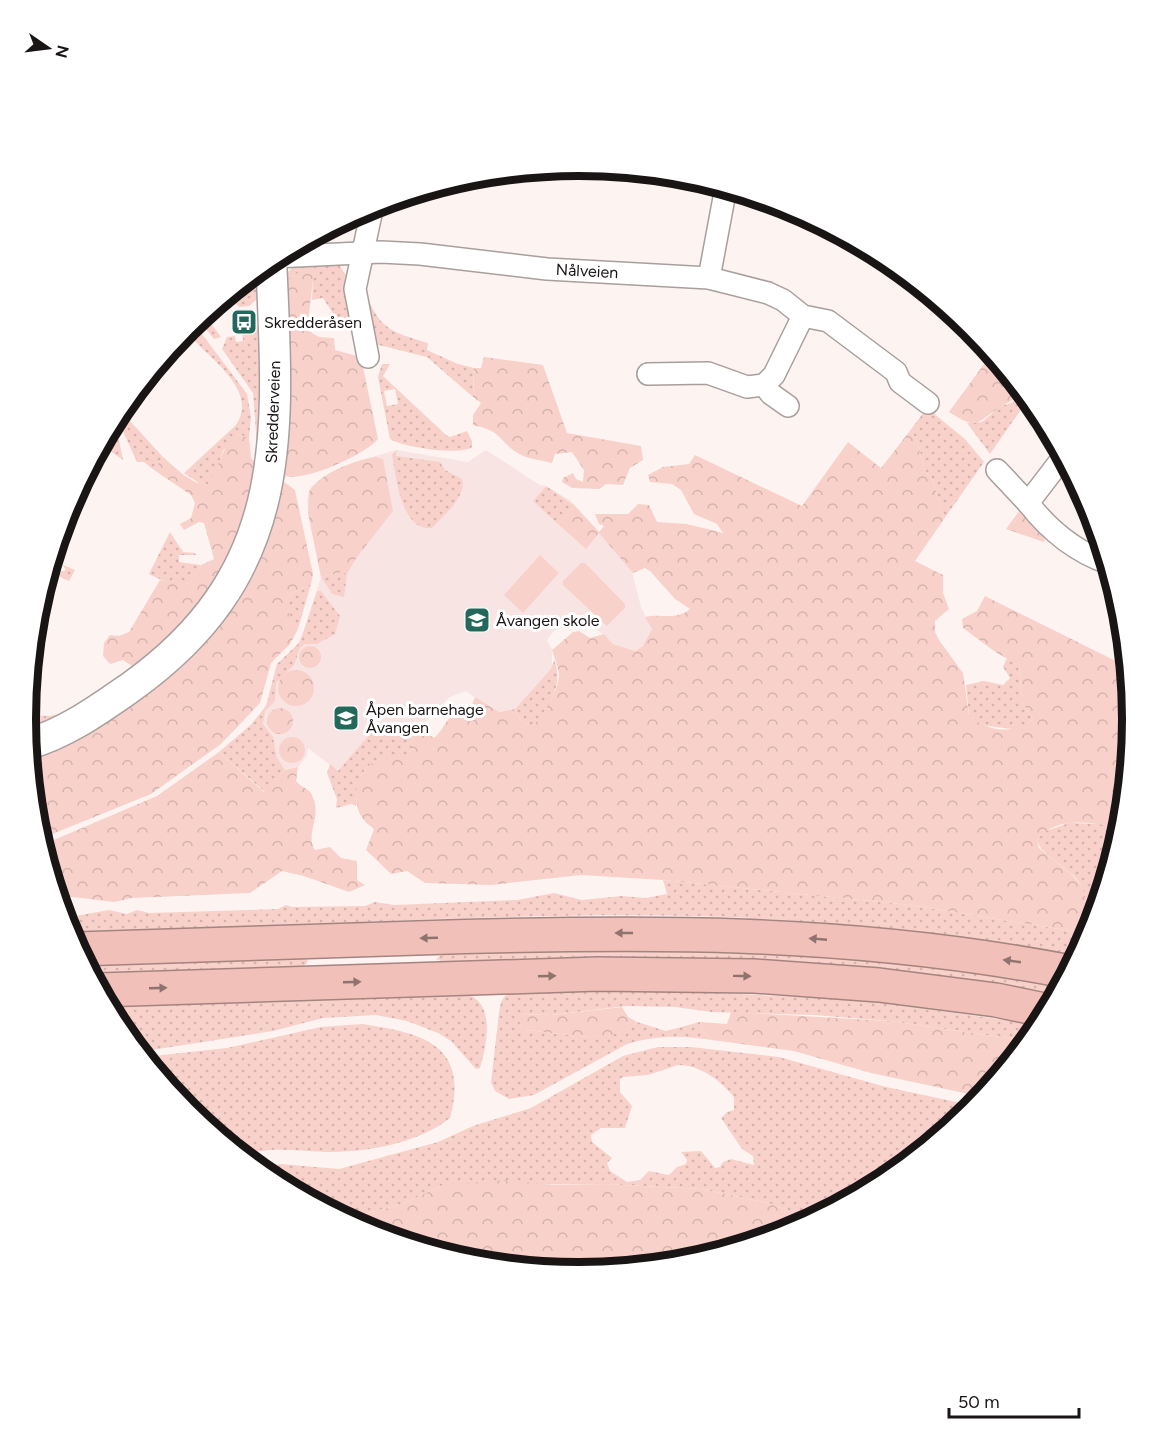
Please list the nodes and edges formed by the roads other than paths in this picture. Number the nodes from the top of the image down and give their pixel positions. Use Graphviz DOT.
graph roads {
  1 [pos="724,195"];
  2 [pos="370,218"];
  3 [pos="362,253"];
  4 [pos="294,257"];
  5 [pos="273,271"];
  6 [pos="709,278"];
  7 [pos="803,316"];
  8 [pos="368,357"];
  9 [pos="648,374"];
  10 [pos="764,385"];
  11 [pos="928,403"];
  12 [pos="788,406"];
  13 [pos="1059,463"];
  14 [pos="997,470"];
  15 [pos="1028,503"];
  16 [pos="1098,559"];
  17 [pos="37,740"];
  18 [pos="87,949"];
  19 [pos="1061,971"];
  20 [pos="108,990"];
  21 [pos="1039,1009"];
  1 -- 6 [label="street"];
  2 -- 3 [label="street"];
  3 -- 4 [label="street, Nålveien"];
  3 -- 6 [label="street, Nålveien"];
  3 -- 8 [label="street"];
  5 -- 17 [label="street, Skredderveien"];
  6 -- 7 [label="street, Nålveien"];
  7 -- 10 [label="street"];
  7 -- 11 [label="street, Nålveien"];
  9 -- 10 [label="street"];
  10 -- 12 [label="street"];
  13 -- 15 [label="street"];
  14 -- 15 [label="street"];
  15 -- 16 [label="street"];
  19 -- 18 [label="highway, one-way"];
  20 -- 21 [label="highway, one-way"];
}
